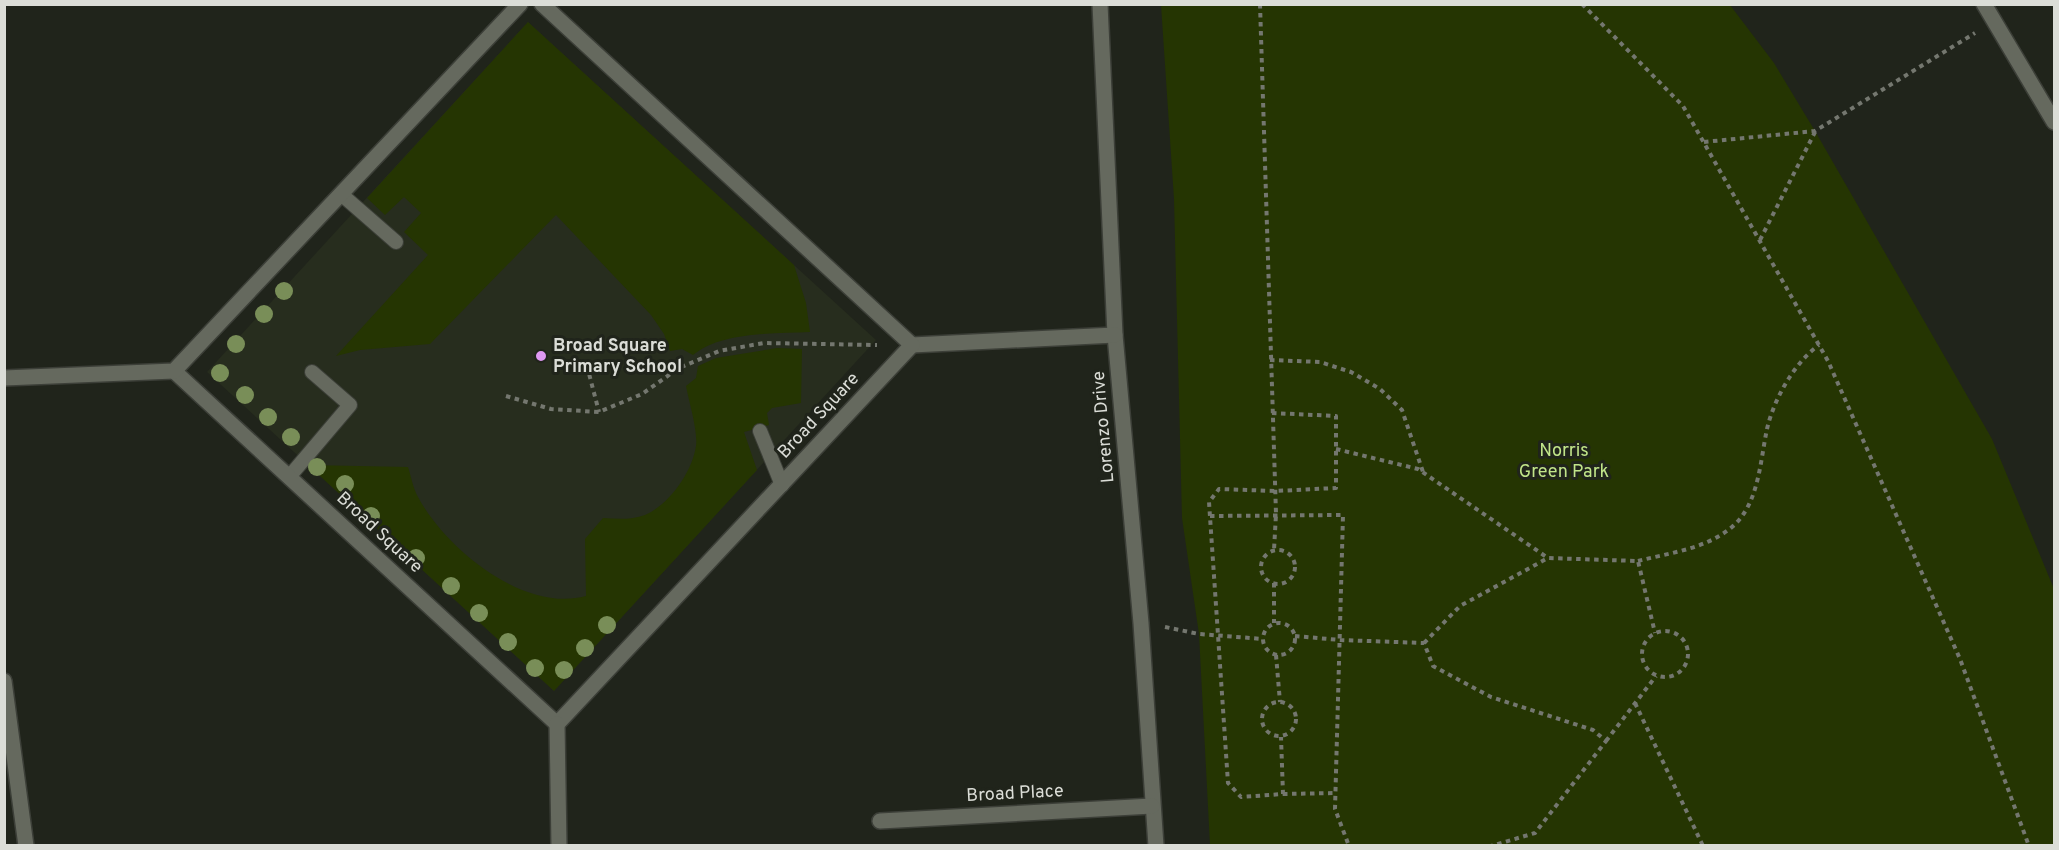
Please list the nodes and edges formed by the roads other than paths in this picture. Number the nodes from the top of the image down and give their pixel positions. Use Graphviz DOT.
graph roads {
  1 [pos="520,4"];
  2 [pos="542,4"];
  3 [pos="1100,4"];
  4 [pos="1984,4"];
  5 [pos="2055,122"];
  6 [pos="341,194"];
  7 [pos="396,242"];
  8 [pos="1115,335"];
  9 [pos="912,345"];
  10 [pos="174,372"];
  11 [pos="312,372"];
  12 [pos="4,378"];
  13 [pos="760,430"];
  14 [pos="289,477"];
  15 [pos="782,485"];
  16 [pos="4,681"];
  17 [pos="557,724"];
  18 [pos="1152,806"];
  19 [pos="879,821"];
  20 [pos="26,846"];
  21 [pos="559,846"];
  22 [pos="1156,846"];
  1 -- 6 [label="street"];
  2 -- 9 [label="street"];
  3 -- 8 [label="street, Lorenzo Drive"];
  4 -- 5 [label="street"];
  6 -- 7 [label="lane"];
  6 -- 10 [label="street"];
  8 -- 9 [label="street"];
  8 -- 18 [label="street, Lorenzo Drive"];
  9 -- 15 [label="street, Broad Square"];
  10 -- 12 [label="street"];
  10 -- 14 [label="street, Broad Square"];
  11 -- 14 [label="lane"];
  13 -- 15 [label="lane"];
  14 -- 17 [label="street, Broad Square"];
  15 -- 17 [label="street, Broad Square"];
  16 -- 20 [label="street"];
  17 -- 21 [label="street"];
  18 -- 19 [label="street, Broad Place"];
  18 -- 22 [label="street, Lorenzo Drive"];
}
